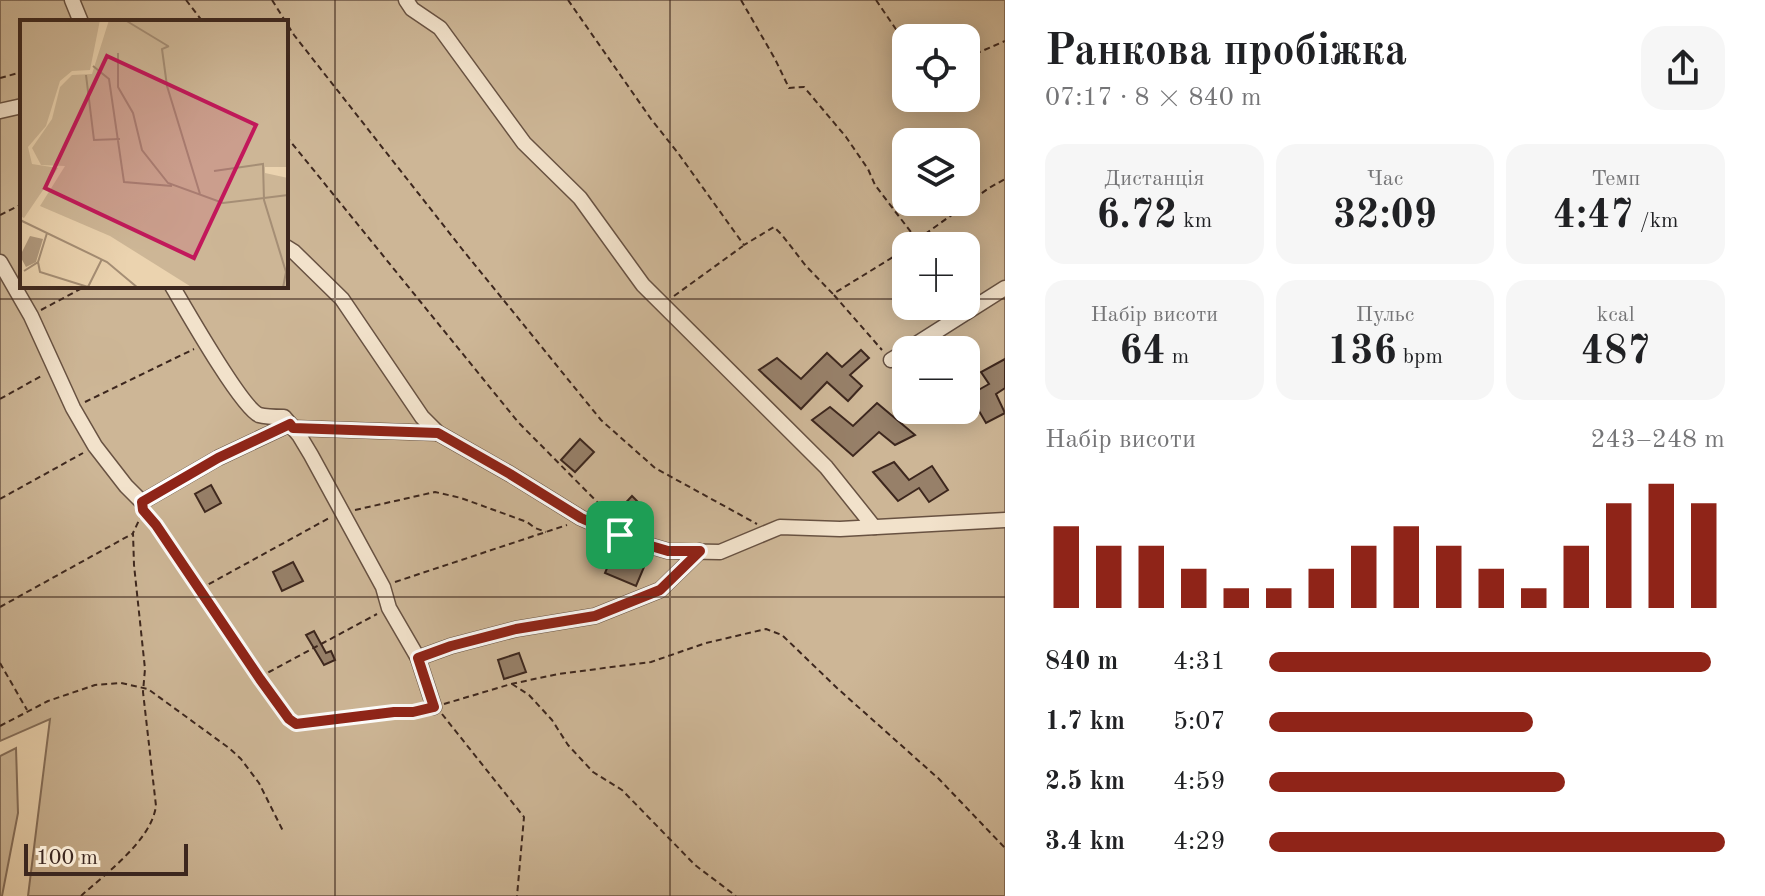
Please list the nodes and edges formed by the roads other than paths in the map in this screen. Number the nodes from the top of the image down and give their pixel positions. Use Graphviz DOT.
graph roads {
  1 [pos="72,0"];
  2 [pos="406,0"];
  3 [pos="80,20"];
  4 [pos="20,106"];
  5 [pos="0,111"];
  6 [pos="288,248"];
  7 [pos="0,262"];
  8 [pos="173,288"];
  9 [pos="1005,288"];
  10 [pos="928,336"];
  11 [pos="292,426"];
  12 [pos="438,433"];
  13 [pos="1005,520"];
  14 [pos="874,527"];
  15 [pos="700,551"];
  16 [pos="418,658"];
  17 [pos="434,707"];
  1 -- 3 [label="street"];
  2 -- 14 [label="street"];
  4 -- 5 [label="street"];
  6 -- 12 [label="street"];
  7 -- 11 [label="street"];
  8 -- 11 [label="street"];
  9 -- 10 [label="street"];
  11 -- 12 [label="street"];
  11 -- 16 [label="street"];
  12 -- 15 [label="street"];
  13 -- 14 [label="street"];
  14 -- 15 [label="street"];
  15 -- 16 [label="street"];
  16 -- 17 [label="street"];
}
